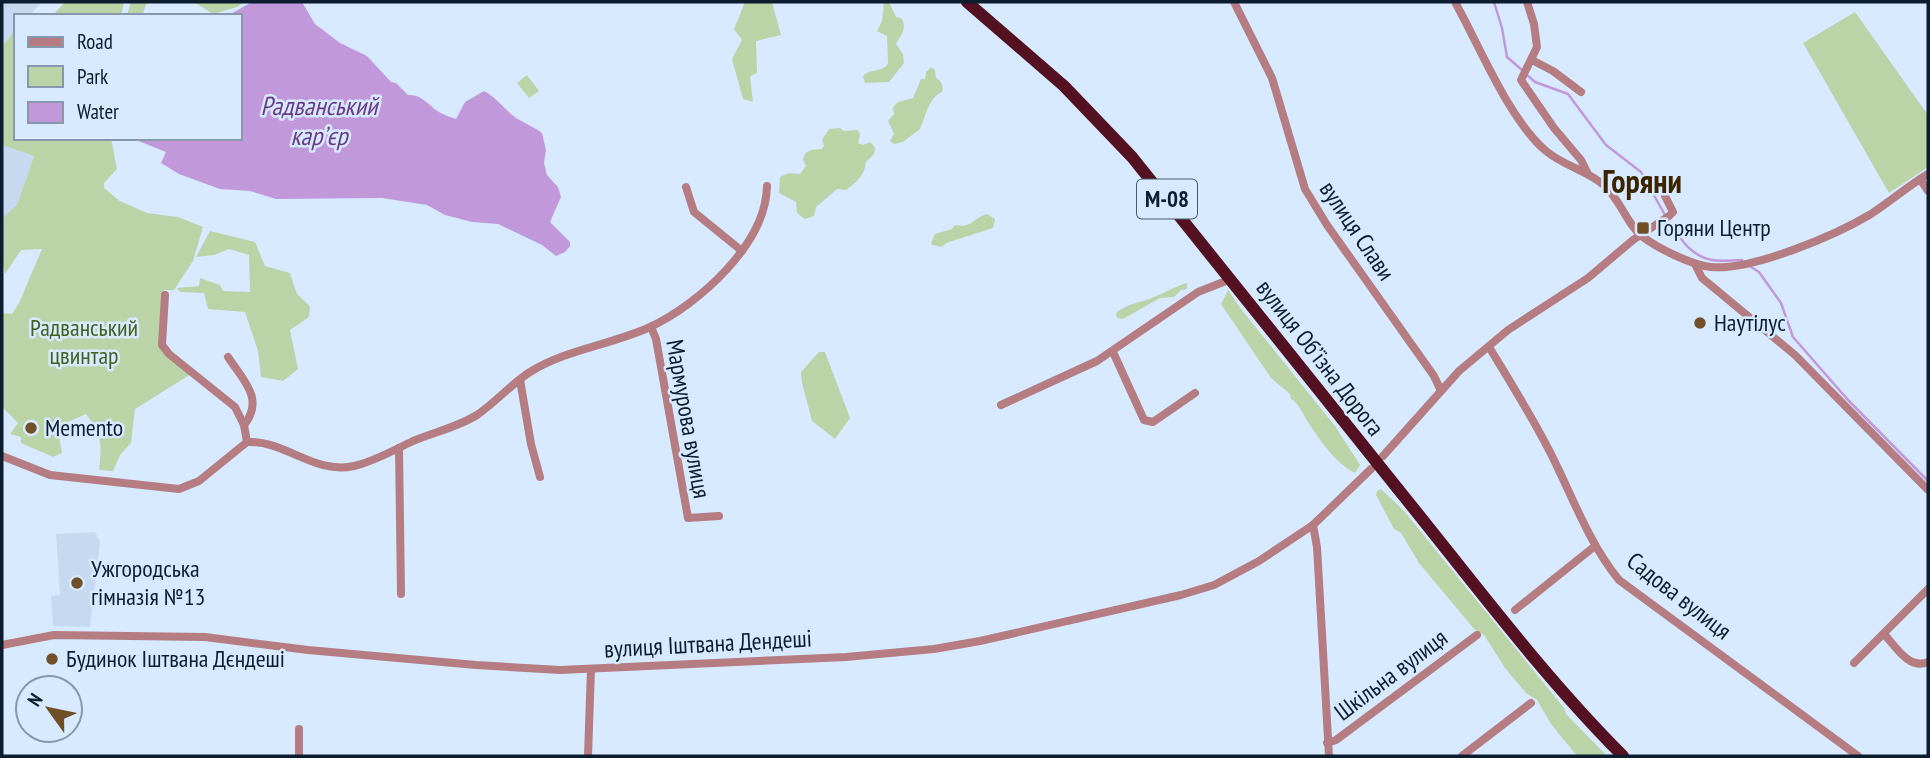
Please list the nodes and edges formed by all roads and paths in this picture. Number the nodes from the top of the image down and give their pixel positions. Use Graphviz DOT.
graph roads {
  1 [pos="967,2"];
  2 [pos="1234,2"];
  3 [pos="1455,2"];
  4 [pos="1527,2"];
  5 [pos="1532,60"];
  6 [pos="1581,92"];
  7 [pos="1588,174"];
  8 [pos="1924,177"];
  9 [pos="767,186"];
  10 [pos="686,187"];
  11 [pos="1928,191"];
  12 [pos="1665,196"];
  13 [pos="1641,236"];
  14 [pos="742,251"];
  15 [pos="1695,264"];
  16 [pos="1231,279"];
  17 [pos="165,295"];
  18 [pos="651,327"];
  19 [pos="1489,347"];
  20 [pos="1113,352"];
  21 [pos="228,357"];
  22 [pos="520,380"];
  23 [pos="1441,391"];
  24 [pos="1195,393"];
  25 [pos="1001,405"];
  26 [pos="244,425"];
  27 [pos="247,442"];
  28 [pos="399,448"];
  29 [pos="2,456"];
  30 [pos="1383,456"];
  31 [pos="1371,469"];
  32 [pos="540,477"];
  33 [pos="1928,490"];
  34 [pos="719,516"];
  35 [pos="1313,525"];
  36 [pos="1595,546"];
  37 [pos="1928,589"];
  38 [pos="401,594"];
  39 [pos="1515,610"];
  40 [pos="1884,634"];
  41 [pos="1477,635"];
  42 [pos="2,645"];
  43 [pos="1928,662"];
  44 [pos="1854,663"];
  45 [pos="591,669"];
  46 [pos="1531,703"];
  47 [pos="299,729"];
  48 [pos="1327,743"];
  49 [pos="299,756"];
  50 [pos="588,756"];
  51 [pos="1329,756"];
  52 [pos="1462,756"];
  53 [pos="1623,756"];
  54 [pos="1858,756"];
  1 -- 16 [label="highway, вулиця Обʼїзна Дорога / М-08"];
  2 -- 23 [label="street, вулиця Слави"];
  3 -- 7 [label="street"];
  4 -- 5 [label="street"];
  5 -- 6 [label="street"];
  5 -- 7 [label="street"];
  7 -- 13 [label="street"];
  8 -- 11 [label="street"];
  8 -- 15 [label="street"];
  9 -- 14 [label="street"];
  10 -- 14 [label="street"];
  12 -- 13 [label="street"];
  13 -- 15 [label="street"];
  13 -- 19 [label="street"];
  14 -- 18 [label="street"];
  15 -- 33 [label="street"];
  16 -- 20 [label="street"];
  16 -- 53 [label="highway, вулиця Обʼїзна Дорога / М-08, bridge"];
  17 -- 26 [label="street"];
  18 -- 22 [label="street"];
  18 -- 34 [label="street, Мармурова вулиця"];
  19 -- 23 [label="street"];
  19 -- 36 [label="street, Садова вулиця"];
  20 -- 24 [label="street"];
  20 -- 25 [label="street"];
  21 -- 26 [label="street"];
  22 -- 28 [label="street"];
  22 -- 32 [label="street"];
  23 -- 30 [label="street"];
  26 -- 27 [label="street"];
  27 -- 28 [label="street"];
  27 -- 29 [label="street"];
  28 -- 38 [label="street"];
  31 -- 35 [label="street, вулиця Іштвана Дендеші"];
  35 -- 45 [label="street, вулиця Іштвана Дендеші"];
  35 -- 48 [label="street"];
  36 -- 39 [label="street"];
  36 -- 54 [label="street, Садова вулиця"];
  37 -- 40 [label="street"];
  40 -- 43 [label="street"];
  40 -- 44 [label="street"];
  41 -- 48 [label="street, Шкільна вулиця"];
  42 -- 45 [label="street, вулиця Іштвана Дендеші"];
  45 -- 50 [label="street"];
  46 -- 52 [label="street"];
  47 -- 49 [label="street"];
  48 -- 51 [label="street"];
}
